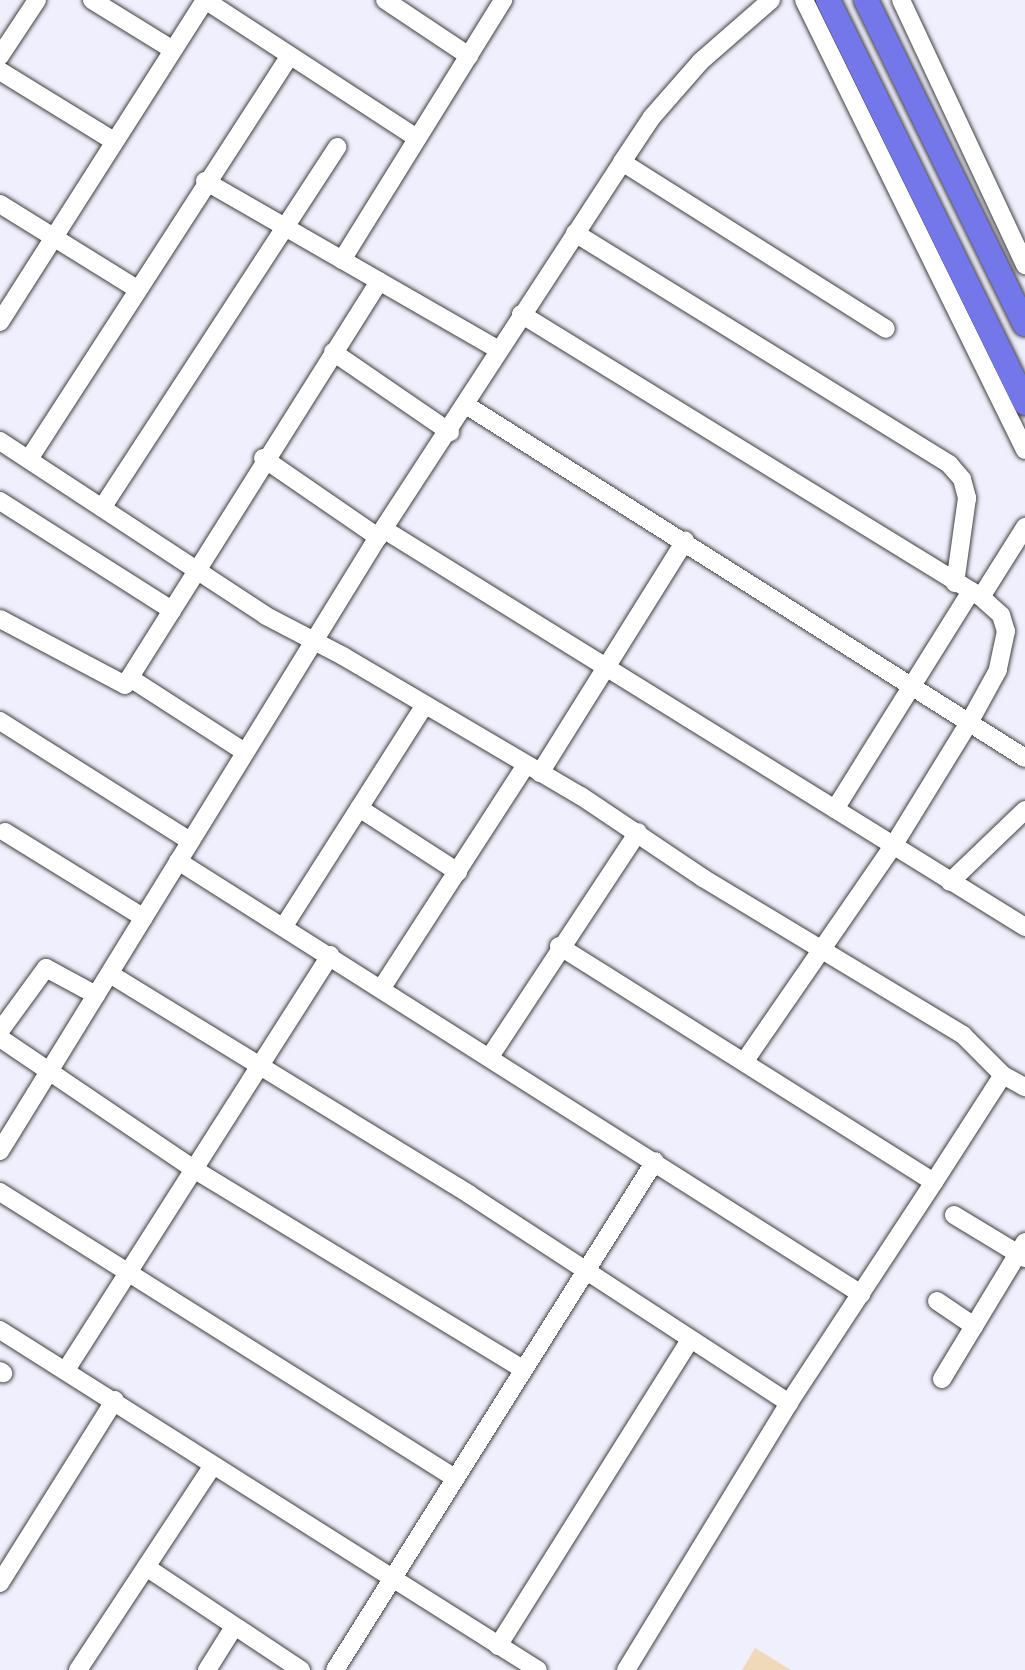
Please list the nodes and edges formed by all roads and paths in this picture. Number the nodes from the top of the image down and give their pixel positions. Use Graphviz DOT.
graph roads {
  1 [pos="37,0"];
  2 [pos="92,0"];
  3 [pos="385,0"];
  4 [pos="503,0"];
  5 [pos="771,0"];
  6 [pos="804,0"];
  7 [pos="828,0"];
  8 [pos="866,0"];
  9 [pos="901,0"];
  10 [pos="173,50"];
  11 [pos="0,56"];
  12 [pos="290,56"];
  13 [pos="469,56"];
  14 [pos="0,71"];
  15 [pos="417,138"];
  16 [pos="114,141"];
  17 [pos="337,147"];
  18 [pos="622,162"];
  19 [pos="205,181"];
  20 [pos="0,204"];
  21 [pos="285,228"];
  22 [pos="575,233"];
  23 [pos="53,237"];
  24 [pos="342,260"];
  25 [pos="1025,265"];
  26 [pos="379,281"];
  27 [pos="137,289"];
  28 [pos="521,314"];
  29 [pos="0,322"];
  30 [pos="1025,324"];
  31 [pos="886,329"];
  32 [pos="499,350"];
  33 [pos="333,352"];
  34 [pos="1025,403"];
  35 [pos="466,405"];
  36 [pos="450,432"];
  37 [pos="0,441"];
  38 [pos="1025,450"];
  39 [pos="263,458"];
  40 [pos="29,459"];
  41 [pos="0,501"];
  42 [pos="102,508"];
  43 [pos="1025,527"];
  44 [pos="382,533"];
  45 [pos="685,541"];
  46 [pos="196,569"];
  47 [pos="969,590"];
  48 [pos="172,610"];
  49 [pos="0,619"];
  50 [pos="315,640"];
  51 [pos="608,666"];
  52 [pos="130,678"];
  53 [pos="912,684"];
  54 [pos="425,705"];
  55 [pos="0,721"];
  56 [pos="970,721"];
  57 [pos="245,752"];
  58 [pos="1025,758"];
  59 [pos="533,769"];
  60 [pos="359,808"];
  61 [pos="835,809"];
  62 [pos="1025,810"];
  63 [pos="5,832"];
  64 [pos="638,832"];
  65 [pos="190,841"];
  66 [pos="893,846"];
  67 [pos="178,861"];
  68 [pos="458,872"];
  69 [pos="950,882"];
  70 [pos="144,918"];
  71 [pos="284,926"];
  72 [pos="1025,927"];
  73 [pos="559,946"];
  74 [pos="821,946"];
  75 [pos="330,955"];
  76 [pos="110,974"];
  77 [pos="381,989"];
  78 [pos="96,995"];
  79 [pos="0,1031"];
  80 [pos="0,1038"];
  81 [pos="491,1055"];
  82 [pos="744,1062"];
  83 [pos="258,1065"];
  84 [pos="49,1075"];
  85 [pos="1003,1075"];
  86 [pos="1025,1087"];
  87 [pos="0,1151"];
  88 [pos="655,1161"];
  89 [pos="192,1168"];
  90 [pos="934,1182"];
  91 [pos="0,1192"];
  92 [pos="954,1215"];
  93 [pos="1023,1251"];
  94 [pos="587,1269"];
  95 [pos="129,1271"];
  96 [pos="861,1294"];
  97 [pos="937,1301"];
  98 [pos="974,1326"];
  99 [pos="0,1330"];
  100 [pos="690,1340"];
  101 [pos="523,1369"];
  102 [pos="66,1370"];
  103 [pos="942,1379"];
  104 [pos="115,1400"];
  105 [pos="789,1403"];
  106 [pos="213,1465"];
  107 [pos="455,1478"];
  108 [pos="5,1563"];
  109 [pos="146,1567"];
  110 [pos="390,1581"];
  111 [pos="0,1583"];
  112 [pos="234,1627"];
  113 [pos="498,1646"];
  114 [pos="78,1670"];
  115 [pos="207,1670"];
  116 [pos="301,1670"];
  117 [pos="335,1670"];
  118 [pos="538,1670"];
  119 [pos="626,1670"];
  1 -- 11 [label="street"];
  2 -- 10 [label="street"];
  3 -- 13 [label="street"];
  4 -- 13 [label="street"];
  5 -- 18 [label="street"];
  6 -- 38 [label="street"];
  7 -- 34 [label="main road"];
  8 -- 30 [label="main road"];
  9 -- 25 [label="street"];
  10 -- 12 [label="street"];
  10 -- 16 [label="street"];
  12 -- 15 [label="street"];
  12 -- 19 [label="street"];
  13 -- 15 [label="street"];
  14 -- 16 [label="street"];
  15 -- 24 [label="street"];
  16 -- 23 [label="street"];
  17 -- 21 [label="street"];
  18 -- 22 [label="street"];
  18 -- 31 [label="street"];
  19 -- 21 [label="street"];
  19 -- 27 [label="street"];
  20 -- 23 [label="street"];
  21 -- 24 [label="street"];
  21 -- 42 [label="street"];
  22 -- 28 [label="street"];
  22 -- 47 [label="street"];
  23 -- 27 [label="street"];
  23 -- 29 [label="street"];
  24 -- 26 [label="street"];
  26 -- 32 [label="street"];
  26 -- 33 [label="street"];
  27 -- 40 [label="street"];
  28 -- 32 [label="street"];
  28 -- 47 [label="street"];
  32 -- 35 [label="street"];
  33 -- 36 [label="street"];
  33 -- 39 [label="street"];
  35 -- 36 [label="street"];
  35 -- 45 [label="street"];
  36 -- 44 [label="street"];
  37 -- 40 [label="street"];
  39 -- 44 [label="street"];
  39 -- 46 [label="street"];
  40 -- 42 [label="street"];
  41 -- 48 [label="street"];
  42 -- 46 [label="street"];
  43 -- 47 [label="street"];
  44 -- 50 [label="street"];
  44 -- 51 [label="street"];
  45 -- 51 [label="street"];
  45 -- 53 [label="street"];
  46 -- 48 [label="street"];
  46 -- 50 [label="street"];
  47 -- 53 [label="street"];
  47 -- 56 [label="street"];
  48 -- 52 [label="street"];
  49 -- 52 [label="street"];
  50 -- 54 [label="street"];
  50 -- 57 [label="street"];
  51 -- 59 [label="street"];
  51 -- 61 [label="street"];
  52 -- 57 [label="street"];
  53 -- 56 [label="street"];
  53 -- 61 [label="street"];
  54 -- 59 [label="street"];
  54 -- 60 [label="street"];
  55 -- 65 [label="street"];
  56 -- 58 [label="street"];
  56 -- 66 [label="street"];
  57 -- 65 [label="street"];
  59 -- 64 [label="street"];
  59 -- 68 [label="street"];
  60 -- 68 [label="street"];
  60 -- 71 [label="street"];
  61 -- 66 [label="street"];
  62 -- 69 [label="street"];
  63 -- 70 [label="street"];
  64 -- 73 [label="street"];
  64 -- 74 [label="street"];
  65 -- 67 [label="street"];
  66 -- 69 [label="street"];
  66 -- 74 [label="street"];
  67 -- 70 [label="street"];
  67 -- 71 [label="street"];
  68 -- 77 [label="street"];
  69 -- 72 [label="street"];
  70 -- 76 [label="street"];
  71 -- 75 [label="street"];
  73 -- 81 [label="street"];
  73 -- 82 [label="street"];
  74 -- 82 [label="street"];
  74 -- 85 [label="street"];
  75 -- 77 [label="street"];
  75 -- 83 [label="street"];
  76 -- 78 [label="street"];
  76 -- 83 [label="street"];
  77 -- 81 [label="street"];
  78 -- 79 [label="street"];
  78 -- 84 [label="street"];
  80 -- 84 [label="street"];
  81 -- 88 [label="street"];
  82 -- 90 [label="street"];
  83 -- 89 [label="street"];
  83 -- 94 [label="street"];
  84 -- 87 [label="street"];
  84 -- 89 [label="street"];
  85 -- 86 [label="street"];
  85 -- 90 [label="street"];
  88 -- 94 [label="street"];
  88 -- 96 [label="street"];
  89 -- 95 [label="street"];
  89 -- 101 [label="street"];
  90 -- 96 [label="street"];
  91 -- 95 [label="street"];
  92 -- 93 [label="street"];
  93 -- 98 [label="street"];
  94 -- 100 [label="street"];
  94 -- 101 [label="street"];
  95 -- 102 [label="street"];
  95 -- 107 [label="street"];
  96 -- 105 [label="street"];
  97 -- 98 [label="street"];
  98 -- 103 [label="street"];
  99 -- 102 [label="street"];
  100 -- 105 [label="street"];
  100 -- 113 [label="street"];
  101 -- 107 [label="street"];
  102 -- 104 [label="street"];
  104 -- 106 [label="street"];
  104 -- 108 [label="street"];
  105 -- 119 [label="street"];
  106 -- 109 [label="street"];
  106 -- 110 [label="street"];
  107 -- 110 [label="street"];
  108 -- 111 [label="street"];
  109 -- 112 [label="street"];
  109 -- 114 [label="street"];
  110 -- 113 [label="street"];
  110 -- 117 [label="street"];
  112 -- 115 [label="street"];
  112 -- 116 [label="street"];
  113 -- 118 [label="street"];
}
